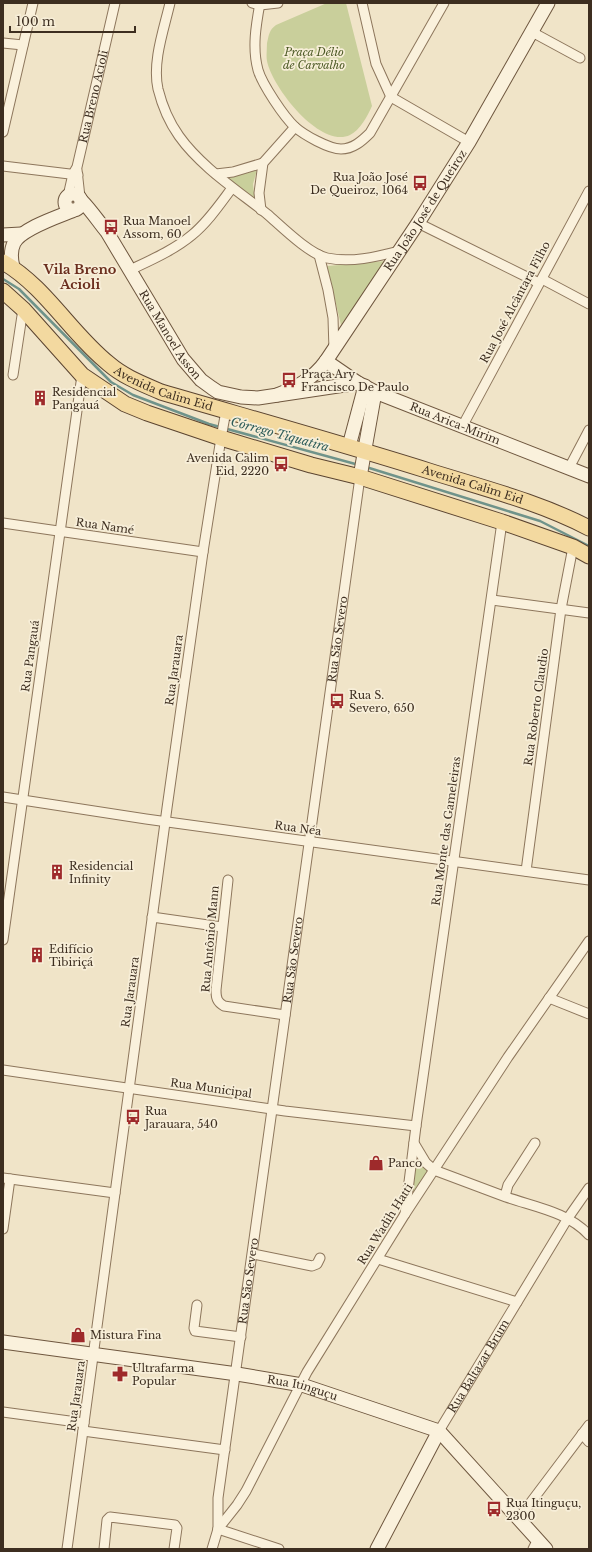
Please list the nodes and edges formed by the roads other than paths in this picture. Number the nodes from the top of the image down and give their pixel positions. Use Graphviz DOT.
graph roads {
  1 [pos="33,3"];
  2 [pos="115,3"];
  3 [pos="170,3"];
  4 [pos="278,3"];
  5 [pos="362,3"];
  6 [pos="444,3"];
  7 [pos="548,3"];
  8 [pos="257,4"];
  9 [pos="532,32"];
  10 [pos="3,43"];
  11 [pos="23,45"];
  12 [pos="580,58"];
  13 [pos="391,97"];
  14 [pos="6,105"];
  15 [pos="295,127"];
  16 [pos="3,132"];
  17 [pos="469,142"];
  18 [pos="263,163"];
  19 [pos="3,166"];
  20 [pos="76,172"];
  21 [pos="216,174"];
  22 [pos="232,188"];
  23 [pos="589,191"];
  24 [pos="73,203"];
  25 [pos="261,210"];
  26 [pos="418,223"];
  27 [pos="20,234"];
  28 [pos="3,235"];
  29 [pos="399,251"];
  30 [pos="319,255"];
  31 [pos="8,265"];
  32 [pos="130,270"];
  33 [pos="540,281"];
  34 [pos="3,291"];
  35 [pos="589,304"];
  36 [pos="23,309"];
  37 [pos="334,350"];
  38 [pos="326,362"];
  39 [pos="13,375"];
  40 [pos="82,375"];
  41 [pos="366,387"];
  42 [pos="277,395"];
  43 [pos="226,411"];
  44 [pos="463,425"];
  45 [pos="589,430"];
  46 [pos="221,438"];
  47 [pos="349,446"];
  48 [pos="362,465"];
  49 [pos="569,468"];
  50 [pos="589,476"];
  51 [pos="502,522"];
  52 [pos="3,523"];
  53 [pos="589,528"];
  54 [pos="60,532"];
  55 [pos="573,547"];
  56 [pos="203,552"];
  57 [pos="589,556"];
  58 [pos="492,600"];
  59 [pos="562,609"];
  60 [pos="589,613"];
  61 [pos="3,797"];
  62 [pos="23,800"];
  63 [pos="165,822"];
  64 [pos="309,842"];
  65 [pos="454,861"];
  66 [pos="526,871"];
  67 [pos="228,880"];
  68 [pos="589,880"];
  69 [pos="152,917"];
  70 [pos="222,927"];
  71 [pos="3,940"];
  72 [pos="589,941"];
  73 [pos="549,998"];
  74 [pos="589,1014"];
  75 [pos="284,1015"];
  76 [pos="3,1070"];
  77 [pos="129,1088"];
  78 [pos="272,1109"];
  79 [pos="416,1126"];
  80 [pos="414,1143"];
  81 [pos="535,1144"];
  82 [pos="434,1170"];
  83 [pos="6,1178"];
  84 [pos="589,1188"];
  85 [pos="115,1193"];
  86 [pos="505,1196"];
  87 [pos="405,1214"];
  88 [pos="568,1218"];
  89 [pos="3,1229"];
  90 [pos="589,1235"];
  91 [pos="252,1254"];
  92 [pos="320,1258"];
  93 [pos="378,1259"];
  94 [pos="517,1302"];
  95 [pos="197,1305"];
  96 [pos="241,1337"];
  97 [pos="3,1342"];
  98 [pos="93,1355"];
  99 [pos="236,1374"];
  100 [pos="302,1385"];
  101 [pos="3,1412"];
  102 [pos="589,1425"];
  103 [pos="83,1427"];
  104 [pos="439,1431"];
  105 [pos="582,1434"];
  106 [pos="589,1442"];
  107 [pos="225,1450"];
  108 [pos="519,1518"];
  109 [pos="218,1529"];
  110 [pos="536,1544"];
  111 [pos="67,1549"];
  112 [pos="104,1549"];
  113 [pos="174,1549"];
  114 [pos="212,1549"];
  115 [pos="279,1549"];
  116 [pos="377,1549"];
  117 [pos="546,1549"];
  1 -- 11 [label="street"];
  2 -- 20 [label="street, Rua Breno Acioli"];
  3 -- 21 [label="street"];
  4 -- 8 [label="street"];
  5 -- 13 [label="street"];
  6 -- 13 [label="street"];
  7 -- 9 [label="street, Rua João José de Queiroz"];
  8 -- 15 [label="street"];
  9 -- 12 [label="street"];
  9 -- 17 [label="street, Rua João José de Queiroz"];
  10 -- 11 [label="street"];
  11 -- 14 [label="street"];
  13 -- 15 [label="street"];
  13 -- 17 [label="street"];
  14 -- 16 [label="street"];
  15 -- 18 [label="street"];
  17 -- 26 [label="street, Rua João José de Queiroz"];
  18 -- 21 [label="street"];
  18 -- 25 [label="street"];
  19 -- 20 [label="street"];
  20 -- 24 [label="street, Rua Breno Acioli"];
  21 -- 22 [label="street"];
  22 -- 25 [label="street"];
  22 -- 32 [label="street"];
  23 -- 33 [label="street, Rua José Alcântara Filho"];
  24 -- 27 [label="street"];
  24 -- 32 [label="street, Rua Manoel Asson"];
  25 -- 30 [label="street"];
  26 -- 29 [label="street, Rua João José de Queiroz"];
  26 -- 33 [label="street"];
  27 -- 28 [label="street"];
  27 -- 31 [label="street"];
  29 -- 30 [label="street"];
  29 -- 37 [label="street, Rua João José de Queiroz"];
  30 -- 37 [label="street"];
  31 -- 43 [label="main road, Avenida Calim Eid"];
  32 -- 42 [label="street, Rua Manoel Asson"];
  33 -- 35 [label="street"];
  33 -- 44 [label="street, Rua José Alcântara Filho"];
  34 -- 36 [label="main road, Avenida Calim Eid"];
  36 -- 39 [label="street"];
  36 -- 40 [label="main road, Avenida Calim Eid"];
  37 -- 38 [label="street, Rua João José de Queiroz"];
  38 -- 41 [label="street, Rua Arica-Mirim"];
  38 -- 42 [label="street, Rua João José de Queiroz"];
  40 -- 46 [label="main road, Avenida Calim Eid"];
  40 -- 54 [label="street, Rua Pangauá"];
  41 -- 42 [label="street"];
  41 -- 44 [label="street, Rua Arica-Mirim"];
  41 -- 47 [label="street"];
  41 -- 48 [label="street, Rua São Severo"];
  43 -- 46 [label="street, Rua Jarauara"];
  43 -- 47 [label="main road, Avenida Calim Eid"];
  44 -- 49 [label="street, Rua Arica-Mirim"];
  45 -- 49 [label="street"];
  46 -- 48 [label="main road, Avenida Calim Eid"];
  46 -- 56 [label="street, Rua Jarauara"];
  47 -- 48 [label="main road, Avenida Calim Eid"];
  48 -- 51 [label="main road, Avenida Calim Eid"];
  48 -- 53 [label="main road, Avenida Calim Eid"];
  48 -- 64 [label="street, Rua São Severo"];
  49 -- 50 [label="street, Rua Arica-Mirim"];
  51 -- 55 [label="main road, Avenida Calim Eid"];
  51 -- 58 [label="street, Rua Monte das Gameleiras"];
  52 -- 54 [label="street, Rua Namé"];
  54 -- 56 [label="street, Rua Namé"];
  54 -- 62 [label="street, Rua Pangauá"];
  55 -- 57 [label="main road, Avenida Calim Eid"];
  55 -- 59 [label="street, Rua Roberto Claudio"];
  56 -- 63 [label="street, Rua Jarauara"];
  58 -- 59 [label="street"];
  58 -- 65 [label="street, Rua Monte das Gameleiras"];
  59 -- 60 [label="street"];
  59 -- 66 [label="street, Rua Roberto Claudio"];
  61 -- 62 [label="street, Rua Néa"];
  62 -- 63 [label="street, Rua Néa"];
  62 -- 71 [label="street, Rua Pangauá"];
  63 -- 64 [label="street, Rua Néa"];
  63 -- 69 [label="street, Rua Jarauara"];
  64 -- 65 [label="street, Rua Néa"];
  64 -- 75 [label="street, Rua São Severo"];
  65 -- 66 [label="street, Rua Néa"];
  65 -- 79 [label="street, Rua Monte das Gameleiras"];
  66 -- 68 [label="street, Rua Néa"];
  67 -- 70 [label="street, Rua Antônio Mann"];
  69 -- 70 [label="street"];
  69 -- 77 [label="street, Rua Jarauara"];
  70 -- 75 [label="street, Rua Antônio Mann"];
  72 -- 73 [label="street, Rua Wadih Hatti"];
  73 -- 74 [label="street"];
  73 -- 82 [label="street, Rua Wadih Hatti"];
  75 -- 78 [label="street, Rua São Severo"];
  76 -- 77 [label="street, Rua Municipal"];
  77 -- 78 [label="street, Rua Municipal"];
  77 -- 85 [label="street, Rua Jarauara"];
  78 -- 79 [label="street, Rua Municipal"];
  78 -- 91 [label="street, Rua São Severo"];
  79 -- 80 [label="street, Rua Monte das Gameleiras"];
  80 -- 82 [label="street"];
  80 -- 87 [label="street, Rua Monte das Gameleiras"];
  81 -- 86 [label="street"];
  82 -- 86 [label="street"];
  82 -- 87 [label="street, Rua Wadih Hatti"];
  83 -- 85 [label="street"];
  83 -- 89 [label="street"];
  84 -- 88 [label="street, Rua Baltazar Brum"];
  85 -- 98 [label="street, Rua Jarauara"];
  86 -- 88 [label="street"];
  87 -- 93 [label="street, Rua Wadih Hatti"];
  88 -- 90 [label="street"];
  88 -- 94 [label="street, Rua Baltazar Brum"];
  91 -- 92 [label="street"];
  91 -- 96 [label="street, Rua São Severo"];
  93 -- 94 [label="street"];
  93 -- 100 [label="street, Rua Wadih Hatti"];
  94 -- 104 [label="street, Rua Baltazar Brum"];
  95 -- 96 [label="street"];
  96 -- 99 [label="street, Rua São Severo"];
  97 -- 98 [label="street, Rua Itinguçu"];
  98 -- 99 [label="street, Rua Itinguçu"];
  98 -- 103 [label="street, Rua Jarauara"];
  99 -- 100 [label="street, Rua Itinguçu"];
  99 -- 107 [label="street, Rua São Severo"];
  100 -- 104 [label="street, Rua Itinguçu"];
  100 -- 109 [label="street, Rua Wadih Hatti"];
  101 -- 103 [label="street"];
  102 -- 105 [label="street"];
  103 -- 107 [label="street"];
  103 -- 111 [label="street, Rua Jarauara"];
  104 -- 108 [label="street, Rua Itinguçu"];
  104 -- 116 [label="street, Rua Baltazar Brum"];
  105 -- 106 [label="street"];
  105 -- 108 [label="street"];
  107 -- 109 [label="street, Rua São Severo"];
  108 -- 110 [label="street, Rua Itinguçu"];
  109 -- 114 [label="street"];
  109 -- 115 [label="street"];
  110 -- 117 [label="street, Rua Itinguçu"];
  112 -- 113 [label="street"];
}
